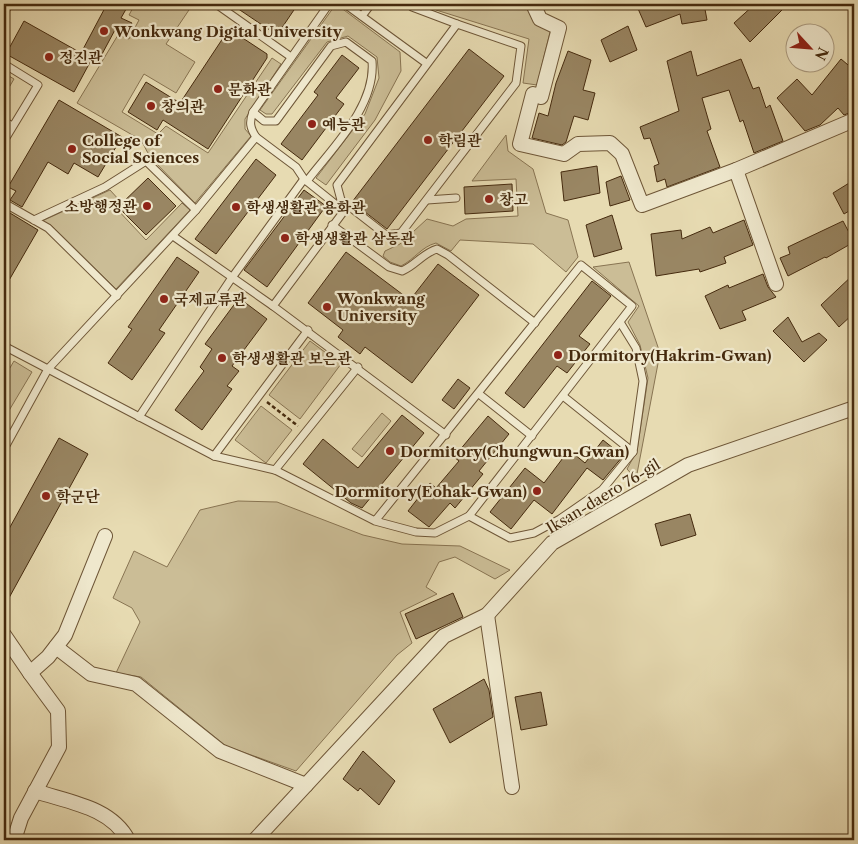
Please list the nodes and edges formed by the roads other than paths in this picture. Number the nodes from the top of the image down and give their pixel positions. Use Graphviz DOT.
graph roads {
  1 [pos="9,4"];
  2 [pos="216,4"];
  3 [pos="329,4"];
  4 [pos="345,4"];
  5 [pos="371,4"];
  6 [pos="412,4"];
  7 [pos="533,4"];
  8 [pos="4,13"];
  9 [pos="362,16"];
  10 [pos="457,24"];
  11 [pos="291,57"];
  12 [pos="426,63"];
  13 [pos="4,64"];
  14 [pos="253,112"];
  15 [pos="854,120"];
  16 [pos="4,121"];
  17 [pos="12,126"];
  18 [pos="256,137"];
  19 [pos="4,141"];
  20 [pos="736,170"];
  21 [pos="306,180"];
  22 [pos="456,198"];
  23 [pos="427,200"];
  24 [pos="4,203"];
  25 [pos="196,210"];
  26 [pos="34,220"];
  27 [pos="332,225"];
  28 [pos="173,236"];
  29 [pos="231,279"];
  30 [pos="776,284"];
  31 [pos="116,296"];
  32 [pos="273,306"];
  33 [pos="620,322"];
  34 [pos="535,323"];
  35 [pos="308,330"];
  36 [pos="5,348"];
  37 [pos="358,367"];
  38 [pos="48,369"];
  39 [pos="479,394"];
  40 [pos="563,396"];
  41 [pos="854,408"];
  42 [pos="139,417"];
  43 [pos="446,435"];
  44 [pos="532,436"];
  45 [pos="4,449"];
  46 [pos="633,452"];
  47 [pos="214,456"];
  48 [pos="275,470"];
  49 [pos="469,516"];
  50 [pos="375,521"];
  51 [pos="105,536"];
  52 [pos="487,615"];
  53 [pos="4,635"];
  54 [pos="56,647"];
  55 [pos="30,673"];
  56 [pos="306,785"];
  57 [pos="512,786"];
  58 [pos="35,791"];
  59 [pos="14,840"];
  60 [pos="128,840"];
  61 [pos="255,840"];
  1 -- 8 [label="lane"];
  2 -- 11 [label="lane"];
  3 -- 11 [label="lane"];
  4 -- 9 [label="lane"];
  5 -- 9 [label="lane"];
  6 -- 10 [label="lane"];
  7 -- 20 [label="street"];
  9 -- 12 [label="lane"];
  10 -- 12 [label="lane"];
  10 -- 23 [label="lane"];
  11 -- 14 [label="lane"];
  12 -- 23 [label="lane"];
  13 -- 17 [label="lane"];
  14 -- 18 [label="lane"];
  14 -- 21 [label="lane"];
  15 -- 20 [label="street"];
  16 -- 17 [label="lane"];
  17 -- 19 [label="lane"];
  18 -- 21 [label="lane"];
  18 -- 25 [label="lane"];
  20 -- 30 [label="street"];
  21 -- 27 [label="lane"];
  21 -- 29 [label="lane"];
  22 -- 23 [label="lane"];
  24 -- 26 [label="lane"];
  25 -- 26 [label="lane"];
  25 -- 28 [label="lane"];
  26 -- 31 [label="lane"];
  27 -- 32 [label="lane"];
  27 -- 34 [label="lane"];
  28 -- 29 [label="lane"];
  28 -- 31 [label="lane"];
  29 -- 32 [label="lane"];
  29 -- 42 [label="lane"];
  31 -- 38 [label="lane"];
  32 -- 35 [label="lane"];
  33 -- 34 [label="lane"];
  33 -- 40 [label="lane"];
  33 -- 46 [label="lane"];
  34 -- 39 [label="lane"];
  35 -- 37 [label="lane"];
  35 -- 47 [label="lane"];
  36 -- 38 [label="lane"];
  37 -- 43 [label="lane"];
  37 -- 48 [label="lane"];
  38 -- 42 [label="lane"];
  38 -- 45 [label="lane"];
  39 -- 43 [label="lane"];
  39 -- 44 [label="lane"];
  40 -- 44 [label="lane"];
  40 -- 46 [label="lane"];
  41 -- 52 [label="street, Iksan-daero 76-gil"];
  42 -- 47 [label="lane"];
  43 -- 50 [label="lane"];
  44 -- 49 [label="lane"];
  46 -- 49 [label="lane"];
  47 -- 48 [label="lane"];
  48 -- 50 [label="lane"];
  49 -- 50 [label="lane"];
  51 -- 54 [label="street"];
  52 -- 56 [label="street, Iksan-daero 76-gil"];
  52 -- 57 [label="street"];
  53 -- 55 [label="street"];
  54 -- 55 [label="street"];
  54 -- 56 [label="street"];
  55 -- 58 [label="street"];
  56 -- 61 [label="street, Iksan-daero 76-gil"];
  58 -- 59 [label="street"];
  58 -- 60 [label="street"];
}
